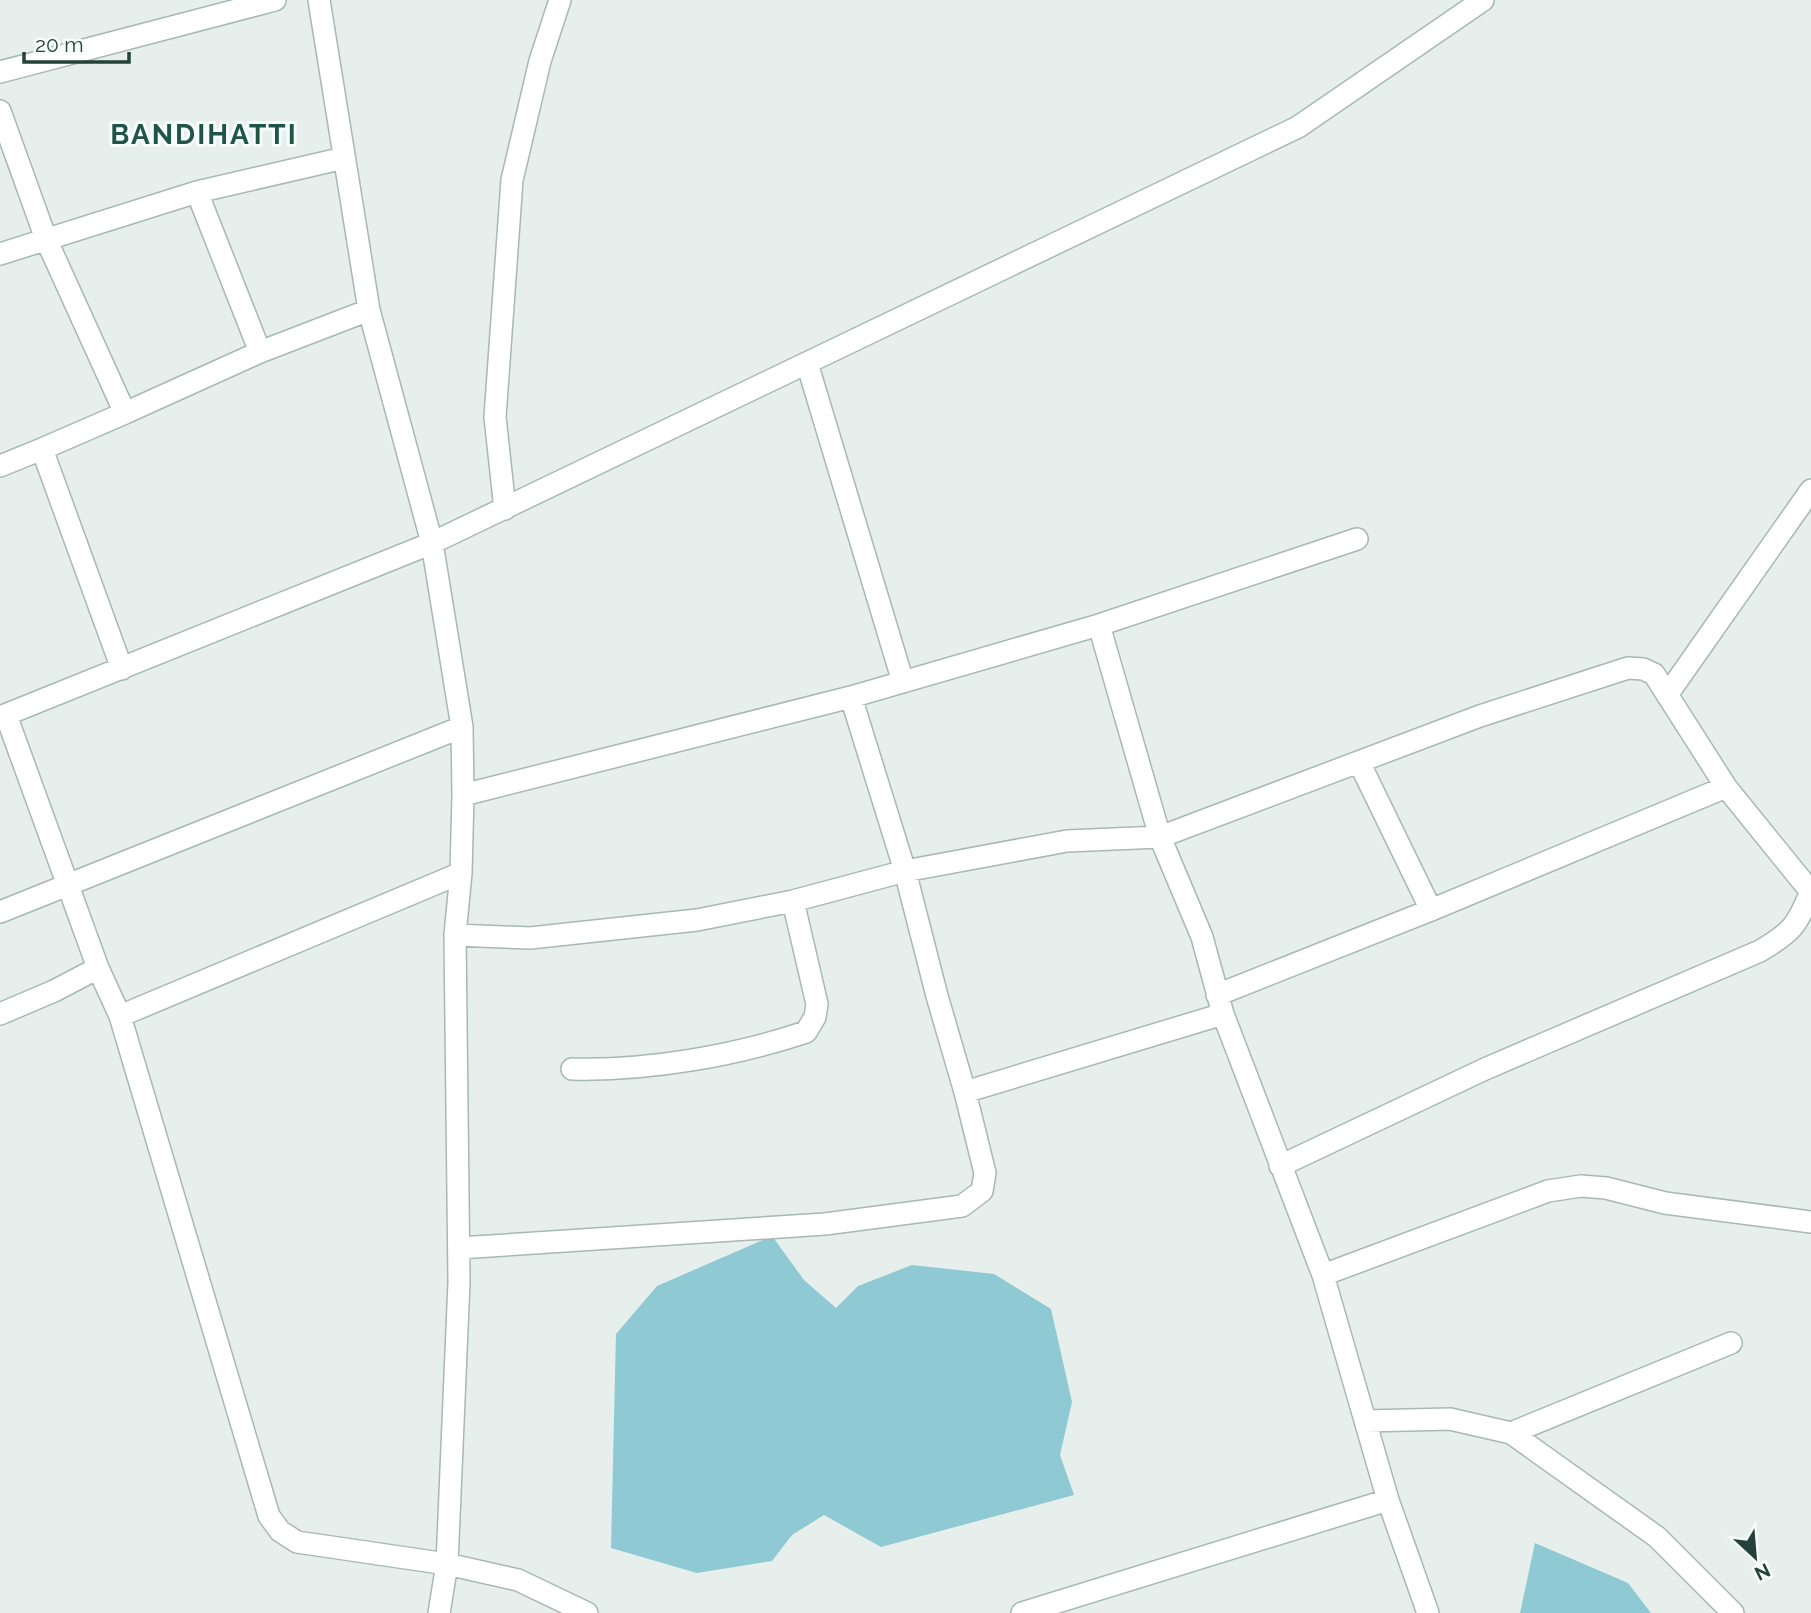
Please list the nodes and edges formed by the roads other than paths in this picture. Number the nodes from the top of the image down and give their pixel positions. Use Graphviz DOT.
graph roads {
  1 [pos="275,0"];
  2 [pos="319,0"];
  3 [pos="560,0"];
  4 [pos="1482,0"];
  5 [pos="0,72"];
  6 [pos="0,111"];
  7 [pos="344,158"];
  8 [pos="197,192"];
  9 [pos="46,239"];
  10 [pos="0,254"];
  11 [pos="369,310"];
  12 [pos="260,352"];
  13 [pos="807,363"];
  14 [pos="125,413"];
  15 [pos="42,449"];
  16 [pos="0,466"];
  17 [pos="1811,490"];
  18 [pos="505,509"];
  19 [pos="1357,539"];
  20 [pos="432,543"];
  21 [pos="1099,625"];
  22 [pos="122,669"];
  23 [pos="903,682"];
  24 [pos="1667,695"];
  25 [pos="850,697"];
  26 [pos="3,716"];
  27 [pos="462,727"];
  28 [pos="1359,762"];
  29 [pos="1727,787"];
  30 [pos="463,795"];
  31 [pos="1160,837"];
  32 [pos="905,872"];
  33 [pos="461,873"];
  34 [pos="68,884"];
  35 [pos="1811,892"];
  36 [pos="793,901"];
  37 [pos="1431,911"];
  38 [pos="0,912"];
  39 [pos="455,935"];
  40 [pos="98,968"];
  41 [pos="1220,1005"];
  42 [pos="0,1014"];
  43 [pos="120,1016"];
  44 [pos="572,1069"];
  45 [pos="965,1092"];
  46 [pos="1280,1166"];
  47 [pos="1811,1222"];
  48 [pos="459,1248"];
  49 [pos="1323,1275"];
  50 [pos="1731,1343"];
  51 [pos="1365,1421"];
  52 [pos="1511,1433"];
  53 [pos="1388,1500"];
  54 [pos="447,1564"];
  55 [pos="439,1613"];
  56 [pos="587,1613"];
  57 [pos="1022,1613"];
  58 [pos="1428,1613"];
  59 [pos="1733,1613"];
  1 -- 5 [label="street"];
  2 -- 7 [label="street"];
  3 -- 18 [label="street"];
  4 -- 13 [label="street"];
  6 -- 9 [label="street"];
  7 -- 8 [label="street"];
  7 -- 11 [label="street"];
  8 -- 9 [label="street"];
  8 -- 12 [label="street"];
  9 -- 10 [label="street"];
  9 -- 14 [label="street"];
  11 -- 12 [label="street"];
  11 -- 20 [label="street"];
  12 -- 14 [label="street"];
  13 -- 18 [label="street"];
  13 -- 23 [label="street"];
  14 -- 15 [label="street"];
  15 -- 16 [label="street"];
  15 -- 22 [label="street"];
  17 -- 24 [label="street"];
  18 -- 20 [label="street"];
  19 -- 21 [label="street"];
  20 -- 22 [label="street"];
  20 -- 27 [label="street"];
  21 -- 23 [label="street"];
  21 -- 31 [label="street"];
  22 -- 26 [label="street"];
  23 -- 25 [label="street"];
  24 -- 28 [label="street"];
  24 -- 29 [label="street"];
  25 -- 30 [label="street"];
  25 -- 32 [label="street"];
  26 -- 34 [label="street"];
  27 -- 30 [label="street"];
  27 -- 34 [label="street"];
  28 -- 31 [label="street"];
  28 -- 37 [label="street"];
  29 -- 35 [label="street"];
  29 -- 37 [label="street"];
  30 -- 33 [label="street"];
  31 -- 32 [label="street"];
  31 -- 41 [label="street"];
  32 -- 36 [label="street"];
  32 -- 45 [label="street"];
  33 -- 39 [label="street"];
  33 -- 43 [label="street"];
  34 -- 38 [label="street"];
  34 -- 40 [label="street"];
  35 -- 46 [label="street"];
  36 -- 39 [label="street"];
  36 -- 44 [label="street"];
  37 -- 41 [label="street"];
  39 -- 48 [label="street"];
  40 -- 42 [label="street"];
  40 -- 43 [label="street"];
  41 -- 45 [label="street"];
  41 -- 46 [label="street"];
  43 -- 54 [label="street"];
  45 -- 48 [label="street"];
  46 -- 49 [label="street"];
  47 -- 49 [label="street"];
  48 -- 54 [label="street"];
  49 -- 51 [label="street"];
  50 -- 52 [label="street"];
  51 -- 52 [label="street"];
  51 -- 53 [label="street"];
  52 -- 59 [label="street"];
  53 -- 57 [label="street"];
  53 -- 58 [label="street"];
  54 -- 55 [label="street"];
  54 -- 56 [label="street"];
}
